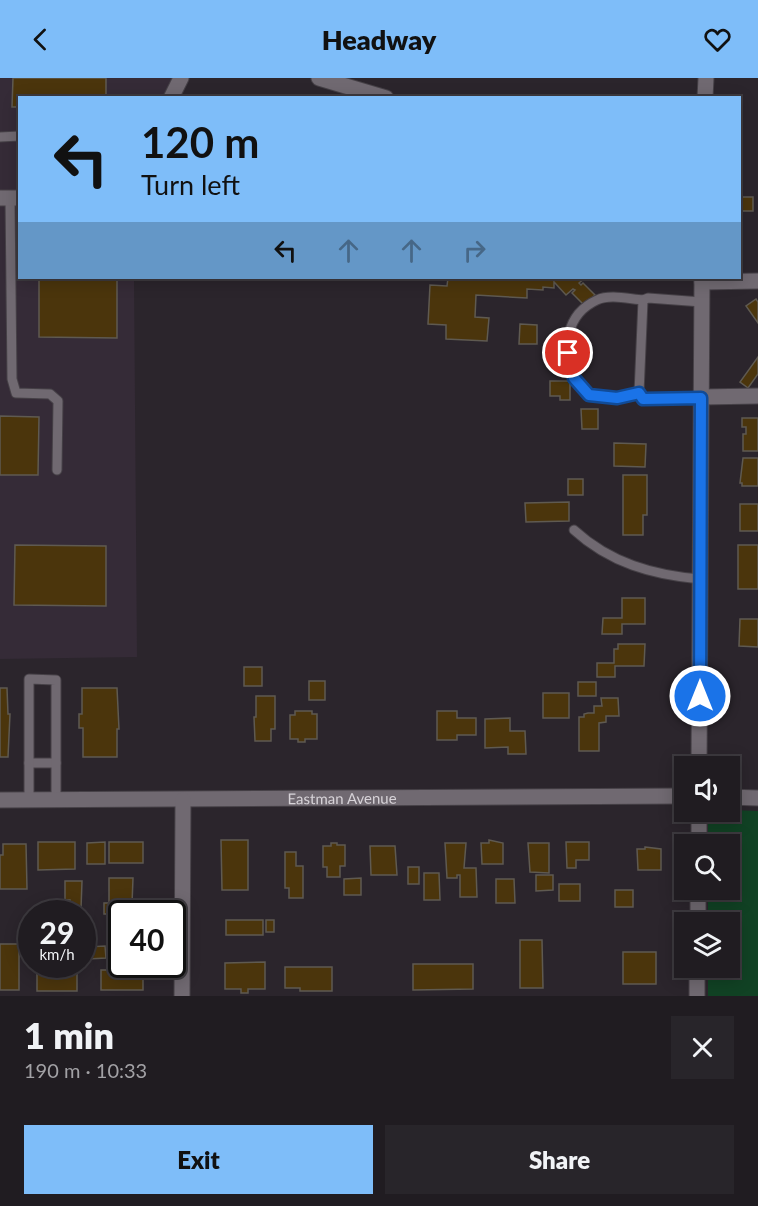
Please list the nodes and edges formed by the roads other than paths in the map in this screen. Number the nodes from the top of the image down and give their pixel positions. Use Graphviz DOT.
graph roads {
  1 [pos="181,78"];
  2 [pos="319,78"];
  3 [pos="706,78"];
  4 [pos="172,96"];
  5 [pos="380,96"];
  6 [pos="705,96"];
  7 [pos="0,136"];
  8 [pos="18,136"];
  9 [pos="10,198"];
  10 [pos="702,280"];
  11 [pos="758,281"];
  12 [pos="643,300"];
  13 [pos="702,302"];
  14 [pos="639,393"];
  15 [pos="758,396"];
  16 [pos="701,398"];
  17 [pos="57,470"];
  18 [pos="574,530"];
  19 [pos="700,579"];
  20 [pos="699,756"];
  21 [pos="29,763"];
  22 [pos="56,763"];
  23 [pos="674,796"];
  24 [pos="740,797"];
  25 [pos="758,798"];
  26 [pos="0,800"];
  27 [pos="29,800"];
  28 [pos="183,800"];
  29 [pos="56,801"];
  30 [pos="697,978"];
  31 [pos="182,996"];
  32 [pos="697,996"];
  1 -- 4 [label="street"];
  2 -- 5 [label="street"];
  3 -- 6 [label="street"];
  7 -- 8 [label="lane"];
  9 -- 17 [label="lane"];
  10 -- 11 [label="street"];
  10 -- 13 [label="street"];
  12 -- 13 [label="lane"];
  12 -- 14 [label="lane"];
  12 -- 14 [label="lane"];
  13 -- 16 [label="street"];
  14 -- 16 [label="lane"];
  15 -- 16 [label="street"];
  16 -- 19 [label="street"];
  18 -- 19 [label="lane"];
  19 -- 20 [label="street"];
  21 -- 22 [label="lane"];
  21 -- 22 [label="lane"];
  21 -- 27 [label="lane"];
  22 -- 29 [label="lane"];
  23 -- 28 [label="street, Eastman Avenue"];
  24 -- 25 [label="street"];
  26 -- 27 [label="street, Eastman Avenue"];
  27 -- 29 [label="street, Eastman Avenue"];
  28 -- 29 [label="street, Eastman Avenue"];
  28 -- 31 [label="street"];
  30 -- 32 [label="street"];
}
